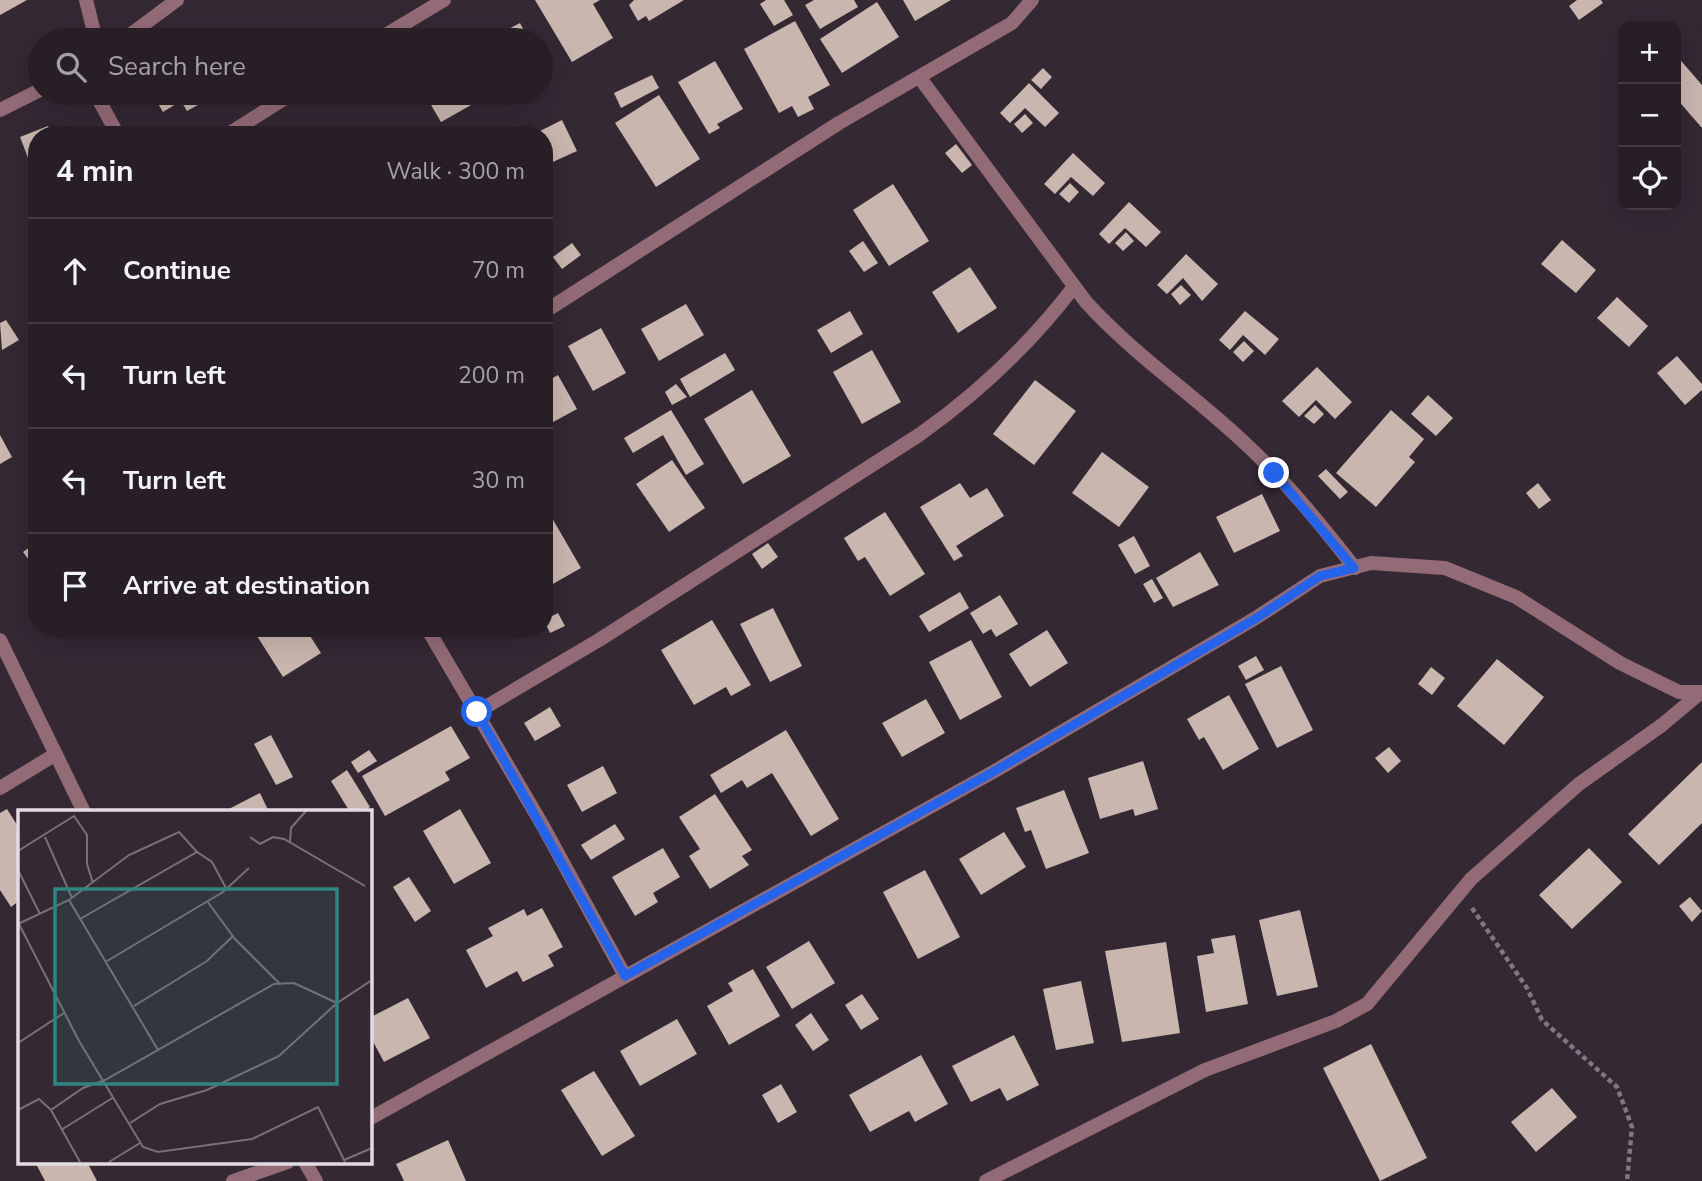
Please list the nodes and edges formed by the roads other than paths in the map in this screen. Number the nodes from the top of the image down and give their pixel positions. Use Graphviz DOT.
graph roads {
  1 [pos="86,0"];
  2 [pos="177,0"];
  3 [pos="444,0"];
  4 [pos="1032,0"];
  5 [pos="93,28"];
  6 [pos="139,28"];
  7 [pos="397,28"];
  8 [pos="920,78"];
  9 [pos="28,96"];
  10 [pos="102,105"];
  11 [pos="274,105"];
  12 [pos="0,110"];
  13 [pos="113,126"];
  14 [pos="241,126"];
  15 [pos="1073,288"];
  16 [pos="553,306"];
  17 [pos="1354,568"];
  18 [pos="432,637"];
  19 [pos="0,640"];
  20 [pos="1701,692"];
  21 [pos="477,712"];
  22 [pos="56,754"];
  23 [pos="0,788"];
  24 [pos="83,810"];
  25 [pos="625,976"];
  26 [pos="371,1118"];
  27 [pos="282,1164"];
  28 [pos="306,1164"];
  29 [pos="233,1181"];
  30 [pos="316,1181"];
  31 [pos="986,1181"];
  1 -- 5 [label="street"];
  2 -- 6 [label="street"];
  3 -- 7 [label="street"];
  4 -- 8 [label="street"];
  8 -- 15 [label="street"];
  8 -- 16 [label="street"];
  9 -- 12 [label="street"];
  10 -- 13 [label="street"];
  11 -- 14 [label="street"];
  15 -- 17 [label="street"];
  15 -- 21 [label="street"];
  17 -- 20 [label="street"];
  17 -- 25 [label="street"];
  18 -- 21 [label="street"];
  19 -- 22 [label="street"];
  20 -- 31 [label="street"];
  21 -- 25 [label="street"];
  22 -- 23 [label="street"];
  22 -- 24 [label="street"];
  25 -- 26 [label="street"];
  27 -- 29 [label="street"];
  28 -- 30 [label="street"];
}
